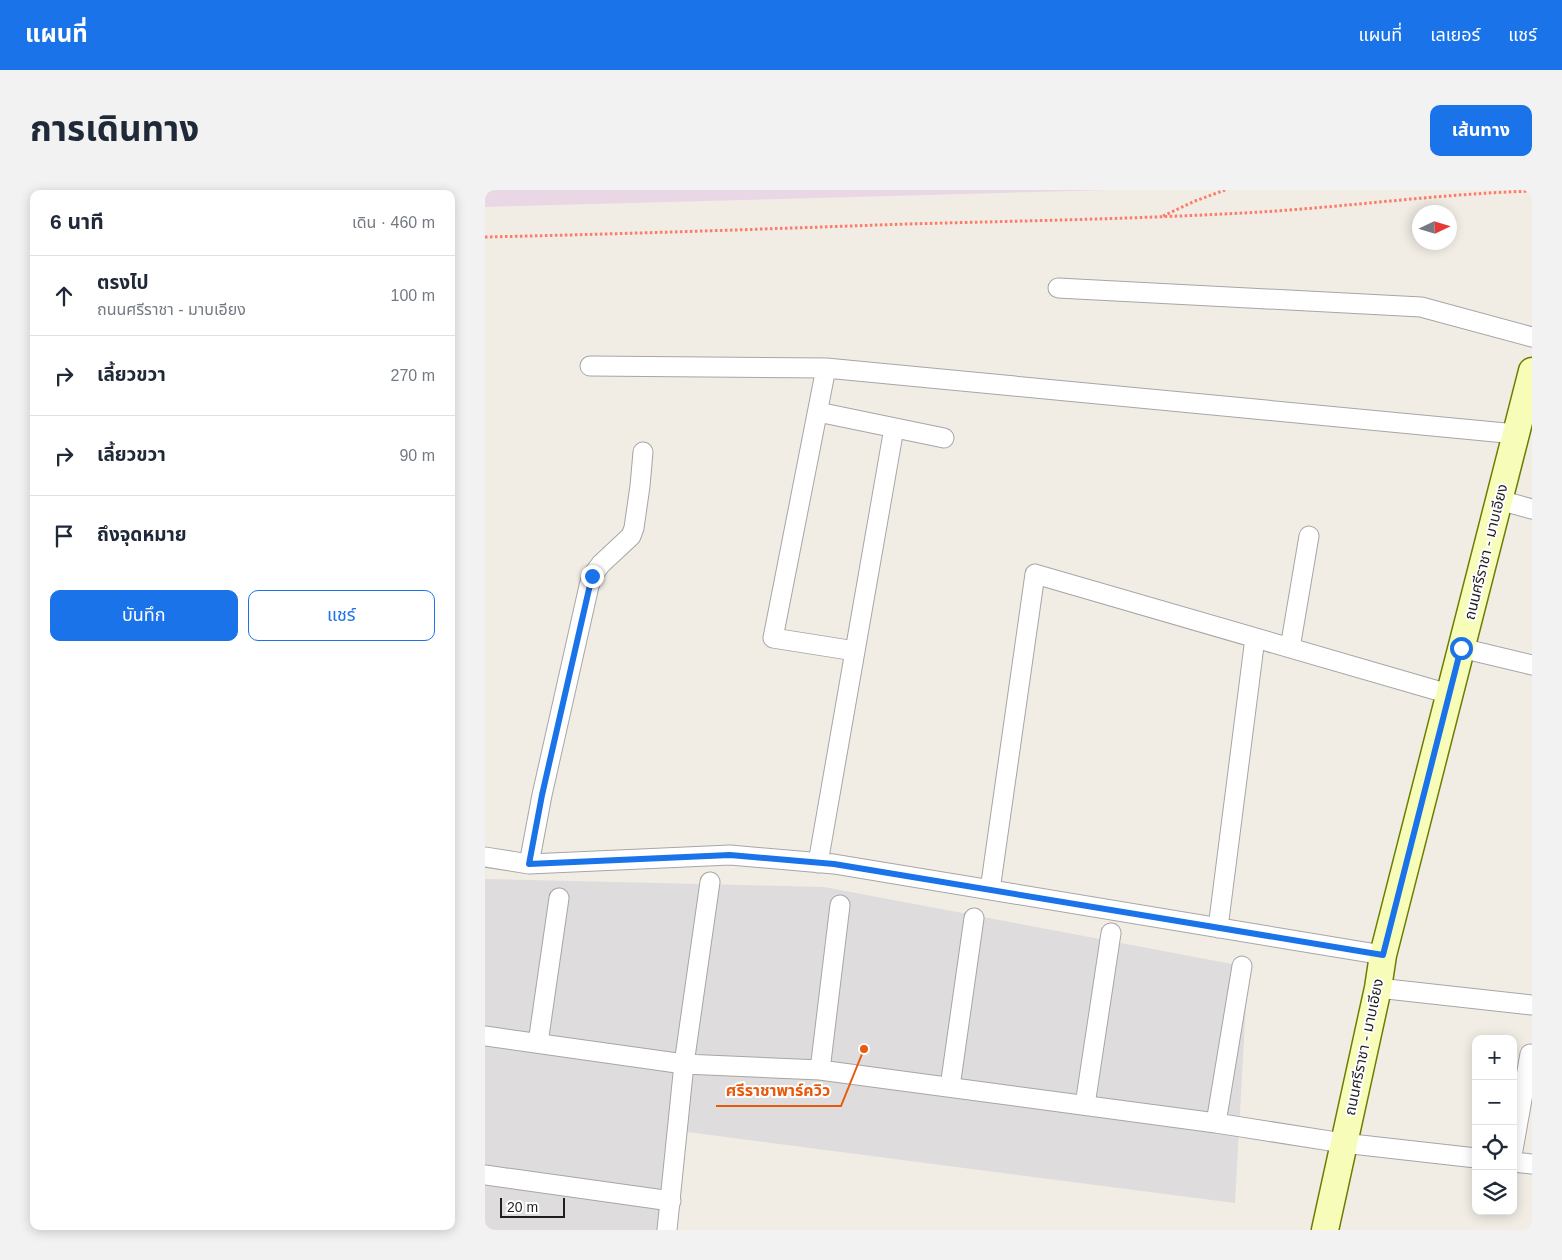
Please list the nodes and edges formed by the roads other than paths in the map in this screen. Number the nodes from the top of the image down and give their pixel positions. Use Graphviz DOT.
graph roads {
  1 [pos="1058,288"];
  2 [pos="1532,337"];
  3 [pos="590,366"];
  4 [pos="826,368"];
  5 [pos="1532,375"];
  6 [pos="818,412"];
  7 [pos="893,428"];
  8 [pos="1516,434"];
  9 [pos="944,438"];
  10 [pos="643,452"];
  11 [pos="1499,500"];
  12 [pos="1532,509"];
  13 [pos="1309,536"];
  14 [pos="1255,638"];
  15 [pos="1290,648"];
  16 [pos="1461,648"];
  17 [pos="855,651"];
  18 [pos="1532,665"];
  19 [pos="1449,694"];
  20 [pos="485,857"];
  21 [pos="817,863"];
  22 [pos="529,864"];
  23 [pos="710,882"];
  24 [pos="990,890"];
  25 [pos="559,898"];
  26 [pos="840,905"];
  27 [pos="974,918"];
  28 [pos="1218,928"];
  29 [pos="1111,933"];
  30 [pos="1383,955"];
  31 [pos="1242,966"];
  32 [pos="1378,988"];
  33 [pos="1532,1006"];
  34 [pos="485,1036"];
  35 [pos="538,1042"];
  36 [pos="1530,1054"];
  37 [pos="684,1064"];
  38 [pos="820,1070"];
  39 [pos="950,1087"];
  40 [pos="1085,1105"];
  41 [pos="1216,1123"];
  42 [pos="1517,1127"];
  43 [pos="1343,1143"];
  44 [pos="1472,1158"];
  45 [pos="1517,1162"];
  46 [pos="1532,1164"];
  47 [pos="485,1175"];
  48 [pos="671,1201"];
  49 [pos="667,1230"];
  50 [pos="1325,1230"];
  1 -- 2 [label="street"];
  3 -- 4 [label="street"];
  4 -- 6 [label="street"];
  4 -- 8 [label="street"];
  5 -- 8 [label="main road, ถนนศรีราชา - มาบเอียง"];
  6 -- 7 [label="street"];
  6 -- 17 [label="street"];
  7 -- 9 [label="street"];
  7 -- 17 [label="street"];
  8 -- 11 [label="main road, ถนนศรีราชา - มาบเอียง"];
  10 -- 22 [label="street"];
  11 -- 12 [label="street"];
  11 -- 16 [label="main road, ถนนศรีราชา - มาบเอียง"];
  13 -- 15 [label="street"];
  14 -- 15 [label="street"];
  14 -- 24 [label="street"];
  14 -- 28 [label="street"];
  15 -- 19 [label="street"];
  16 -- 18 [label="street"];
  16 -- 19 [label="main road, ถนนศรีราชา - มาบเอียง"];
  17 -- 21 [label="street"];
  19 -- 30 [label="main road, ถนนศรีราชา - มาบเอียง"];
  20 -- 22 [label="street"];
  21 -- 22 [label="street"];
  21 -- 24 [label="street"];
  23 -- 37 [label="street"];
  24 -- 28 [label="street"];
  25 -- 35 [label="street"];
  26 -- 38 [label="street"];
  27 -- 39 [label="street"];
  28 -- 30 [label="street"];
  29 -- 40 [label="street"];
  30 -- 32 [label="main road, ถนนศรีราชา - มาบเอียง"];
  31 -- 41 [label="street"];
  32 -- 33 [label="street"];
  32 -- 43 [label="main road, ถนนศรีราชา - มาบเอียง"];
  34 -- 35 [label="street"];
  35 -- 37 [label="street"];
  36 -- 42 [label="street"];
  37 -- 38 [label="street"];
  37 -- 48 [label="street"];
  38 -- 39 [label="street"];
  39 -- 40 [label="street"];
  40 -- 41 [label="street"];
  41 -- 43 [label="street"];
  43 -- 44 [label="street"];
  43 -- 50 [label="main road, ถนนศรีราชา - มาบเอียง"];
  45 -- 46 [label="street"];
  47 -- 48 [label="street"];
  48 -- 49 [label="street"];
}
